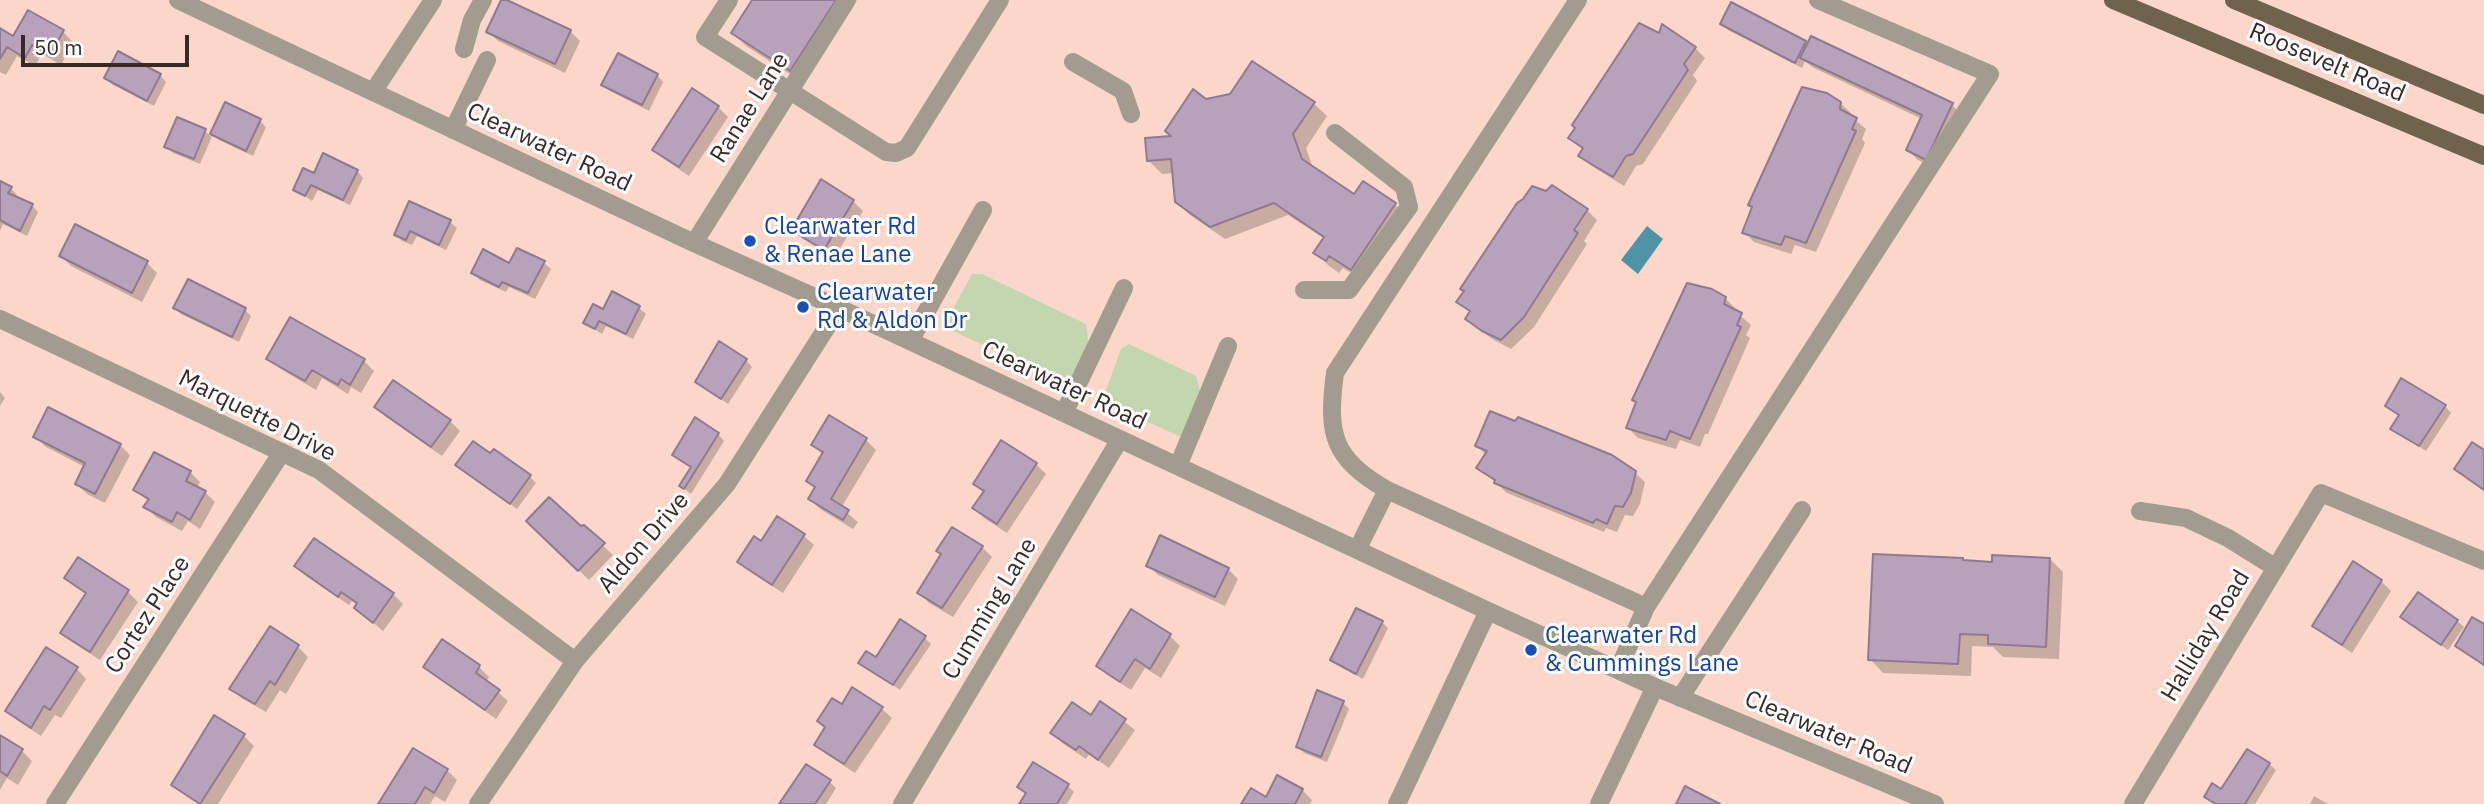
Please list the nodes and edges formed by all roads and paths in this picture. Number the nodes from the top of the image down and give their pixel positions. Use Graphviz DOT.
graph roads {
  1 [pos="178,0"];
  2 [pos="433,0"];
  3 [pos="483,0"];
  4 [pos="729,0"];
  5 [pos="847,0"];
  6 [pos="1000,0"];
  7 [pos="1578,0"];
  8 [pos="1818,0"];
  9 [pos="2113,0"];
  10 [pos="2234,0"];
  11 [pos="464,49"];
  12 [pos="487,60"];
  13 [pos="1073,62"];
  14 [pos="790,91"];
  15 [pos="373,92"];
  16 [pos="2484,105"];
  17 [pos="1131,114"];
  18 [pos="453,130"];
  19 [pos="1335,133"];
  20 [pos="2484,156"];
  21 [pos="983,210"];
  22 [pos="694,243"];
  23 [pos="1124,288"];
  24 [pos="1304,290"];
  25 [pos="839,308"];
  26 [pos="0,319"];
  27 [pos="910,341"];
  28 [pos="1228,346"];
  29 [pos="1064,413"];
  30 [pos="1120,439"];
  31 [pos="282,452"];
  32 [pos="1178,466"];
  33 [pos="1387,490"];
  34 [pos="1802,510"];
  35 [pos="2140,511"];
  36 [pos="1357,550"];
  37 [pos="2484,561"];
  38 [pos="2276,568"];
  39 [pos="1646,607"];
  40 [pos="1488,611"];
  41 [pos="575,661"];
  42 [pos="1618,670"];
  43 [pos="1655,687"];
  44 [pos="1680,698"];
  45 [pos="55,804"];
  46 [pos="478,804"];
  47 [pos="902,804"];
  48 [pos="1397,804"];
  49 [pos="1600,804"];
  50 [pos="1935,804"];
  51 [pos="2133,804"];
  1 -- 15 [label="street, Clearwater Road"];
  2 -- 15 [label="street"];
  3 -- 11 [label="street"];
  4 -- 14 [label="street"];
  5 -- 14 [label="street, Ranae Lane"];
  6 -- 14 [label="street"];
  7 -- 33 [label="street"];
  8 -- 39 [label="street"];
  9 -- 20 [label="main road, Roosevelt Road"];
  10 -- 16 [label="main road, Roosevelt Road"];
  12 -- 18 [label="street"];
  13 -- 17 [label="street"];
  14 -- 22 [label="street, Ranae Lane"];
  15 -- 18 [label="street, Clearwater Road"];
  18 -- 22 [label="street, Clearwater Road"];
  19 -- 24 [label="street"];
  21 -- 27 [label="street"];
  22 -- 25 [label="street, Clearwater Road"];
  23 -- 29 [label="street"];
  25 -- 27 [label="street, Clearwater Road"];
  25 -- 41 [label="street, Aldon Drive"];
  26 -- 31 [label="street, Marquette Drive"];
  27 -- 29 [label="street, Clearwater Road"];
  28 -- 32 [label="street"];
  29 -- 30 [label="street, Clearwater Road"];
  30 -- 32 [label="street, Clearwater Road"];
  30 -- 47 [label="street, Cumming Lane"];
  31 -- 41 [label="street, Marquette Drive"];
  31 -- 45 [label="street, Cortez Place"];
  32 -- 36 [label="street, Clearwater Road"];
  33 -- 36 [label="street"];
  33 -- 39 [label="street"];
  34 -- 44 [label="street"];
  35 -- 38 [label="street"];
  36 -- 40 [label="street, Clearwater Road"];
  37 -- 38 [label="street, Halliday Road"];
  38 -- 51 [label="street, Halliday Road"];
  39 -- 42 [label="street"];
  40 -- 42 [label="street, Clearwater Road"];
  40 -- 48 [label="street"];
  41 -- 46 [label="street, Aldon Drive"];
  42 -- 43 [label="street, Clearwater Road"];
  43 -- 44 [label="street, Clearwater Road"];
  43 -- 49 [label="street"];
  44 -- 50 [label="street, Clearwater Road"];
}
